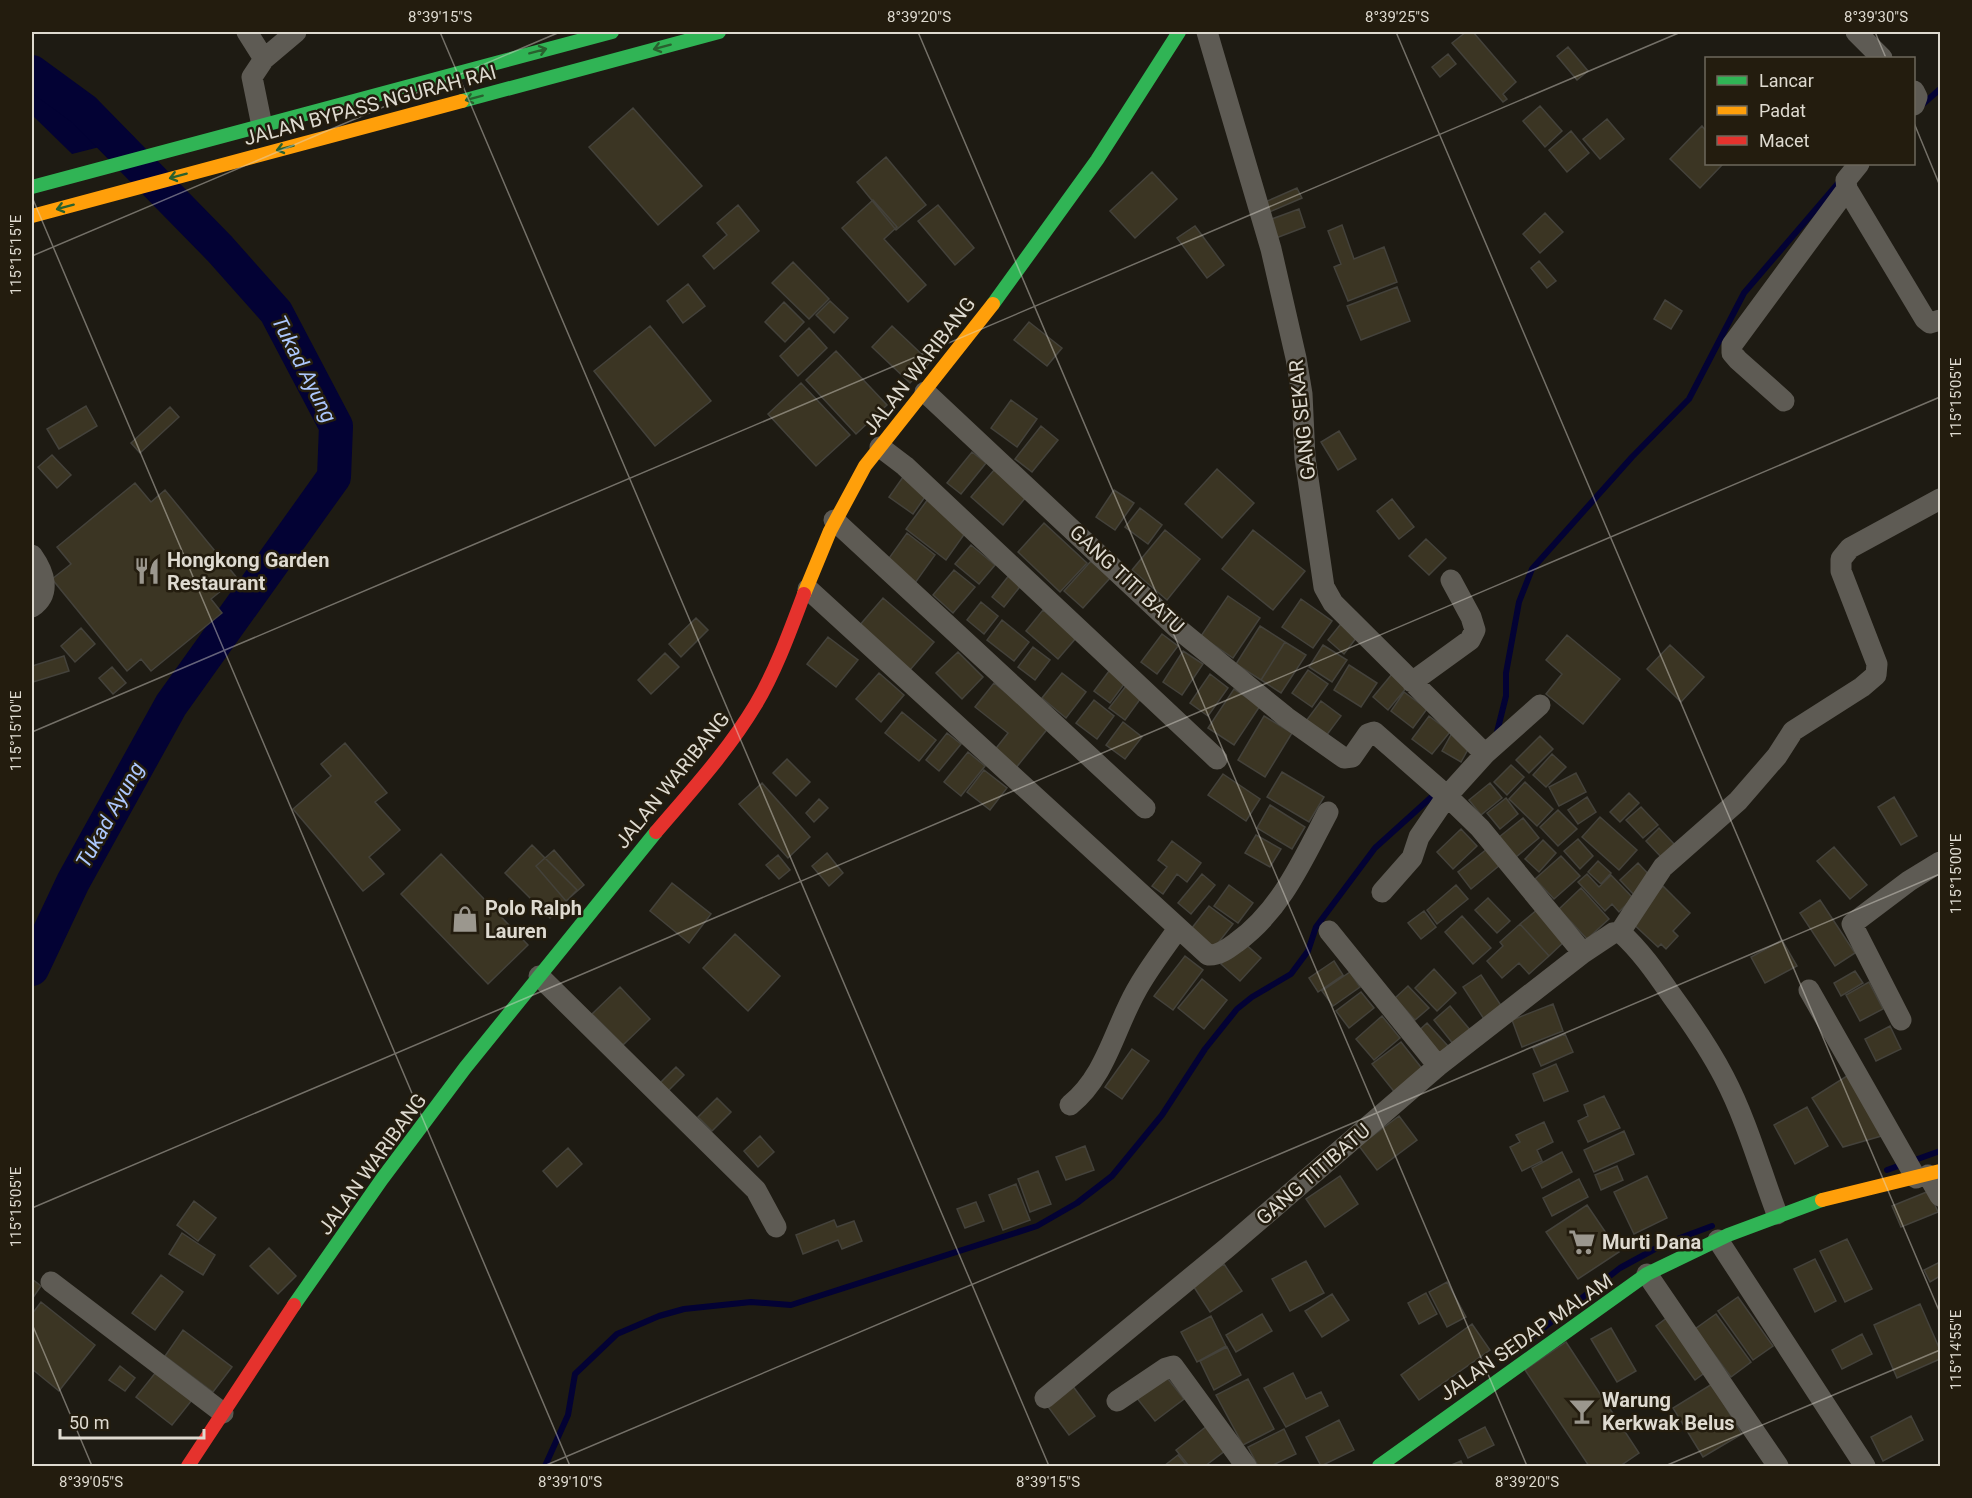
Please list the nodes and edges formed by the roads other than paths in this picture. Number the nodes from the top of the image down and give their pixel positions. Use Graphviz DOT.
graph roads {
  1 [pos="247,32"];
  2 [pos="296,32"];
  3 [pos="612,32"];
  4 [pos="719,32"];
  5 [pos="1179,32"];
  6 [pos="1207,32"];
  7 [pos="1856,32"];
  8 [pos="1881,57"];
  9 [pos="264,59"];
  10 [pos="262,126"];
  11 [pos="1858,165"];
  12 [pos="32,187"];
  13 [pos="1847,189"];
  14 [pos="32,216"];
  15 [pos="1941,320"];
  16 [pos="925,392"];
  17 [pos="1784,401"];
  18 [pos="880,447"];
  19 [pos="1941,499"];
  20 [pos="834,520"];
  21 [pos="32,555"];
  22 [pos="1451,580"];
  23 [pos="807,589"];
  24 [pos="32,608"];
  25 [pos="1412,682"];
  26 [pos="1540,705"];
  27 [pos="1482,751"];
  28 [pos="1217,759"];
  29 [pos="1441,791"];
  30 [pos="1145,808"];
  31 [pos="1328,812"];
  32 [pos="1941,862"];
  33 [pos="1382,892"];
  34 [pos="1177,930"];
  35 [pos="1329,931"];
  36 [pos="1620,932"];
  37 [pos="1583,953"];
  38 [pos="539,976"];
  39 [pos="1809,990"];
  40 [pos="1901,1020"];
  41 [pos="1438,1066"];
  42 [pos="1070,1106"];
  43 [pos="1920,1170"];
  44 [pos="1941,1196"];
  45 [pos="1774,1206"];
  46 [pos="776,1227"];
  47 [pos="1718,1240"];
  48 [pos="1647,1274"];
  49 [pos="51,1282"];
  50 [pos="1045,1398"];
  51 [pos="1118,1401"];
  52 [pos="223,1413"];
  53 [pos="188,1467"];
  54 [pos="1245,1467"];
  55 [pos="1379,1467"];
  56 [pos="1778,1467"];
  57 [pos="1865,1467"];
  1 -- 9 [label="street"];
  2 -- 9 [label="street"];
  10 -- 3 [label="main road, JALAN BYPASS NGURAH RAI, one-way"];
  4 -- 14 [label="main road, JALAN BYPASS NGURAH RAI, one-way"];
  5 -- 16 [label="main road, JALAN WARIBANG"];
  6 -- 25 [label="street, GANG SEKAR"];
  7 -- 8 [label="street"];
  9 -- 10 [label="street"];
  10 -- 12 [label="main road, JALAN BYPASS NGURAH RAI"];
  11 -- 13 [label="street"];
  13 -- 15 [label="street"];
  13 -- 17 [label="street"];
  16 -- 18 [label="main road, JALAN WARIBANG"];
  16 -- 29 [label="street, GANG TITI BATU"];
  18 -- 20 [label="main road, JALAN WARIBANG"];
  18 -- 28 [label="street"];
  19 -- 36 [label="street"];
  20 -- 23 [label="main road, JALAN WARIBANG"];
  20 -- 30 [label="street"];
  21 -- 24 [label="street"];
  22 -- 25 [label="street"];
  23 -- 34 [label="street"];
  23 -- 38 [label="main road, JALAN WARIBANG"];
  25 -- 27 [label="street, GANG SEKAR"];
  26 -- 27 [label="street"];
  27 -- 29 [label="street"];
  29 -- 33 [label="street"];
  29 -- 37 [label="street"];
  31 -- 34 [label="street"];
  32 -- 40 [label="street"];
  34 -- 42 [label="street"];
  35 -- 41 [label="street"];
  36 -- 37 [label="street, GANG TITIBATU"];
  36 -- 45 [label="street"];
  37 -- 41 [label="street, GANG TITIBATU"];
  38 -- 46 [label="street"];
  38 -- 52 [label="main road, JALAN WARIBANG"];
  39 -- 43 [label="street"];
  41 -- 50 [label="street, GANG TITIBATU"];
  43 -- 44 [label="street"];
  43 -- 45 [label="main road, JALAN SEDAP MALAM"];
  45 -- 47 [label="main road, JALAN SEDAP MALAM"];
  47 -- 48 [label="main road, JALAN SEDAP MALAM"];
  47 -- 57 [label="street"];
  48 -- 55 [label="main road, JALAN SEDAP MALAM"];
  48 -- 56 [label="street"];
  49 -- 52 [label="street"];
  51 -- 54 [label="street"];
  52 -- 53 [label="main road, JALAN WARIBANG"];
}
